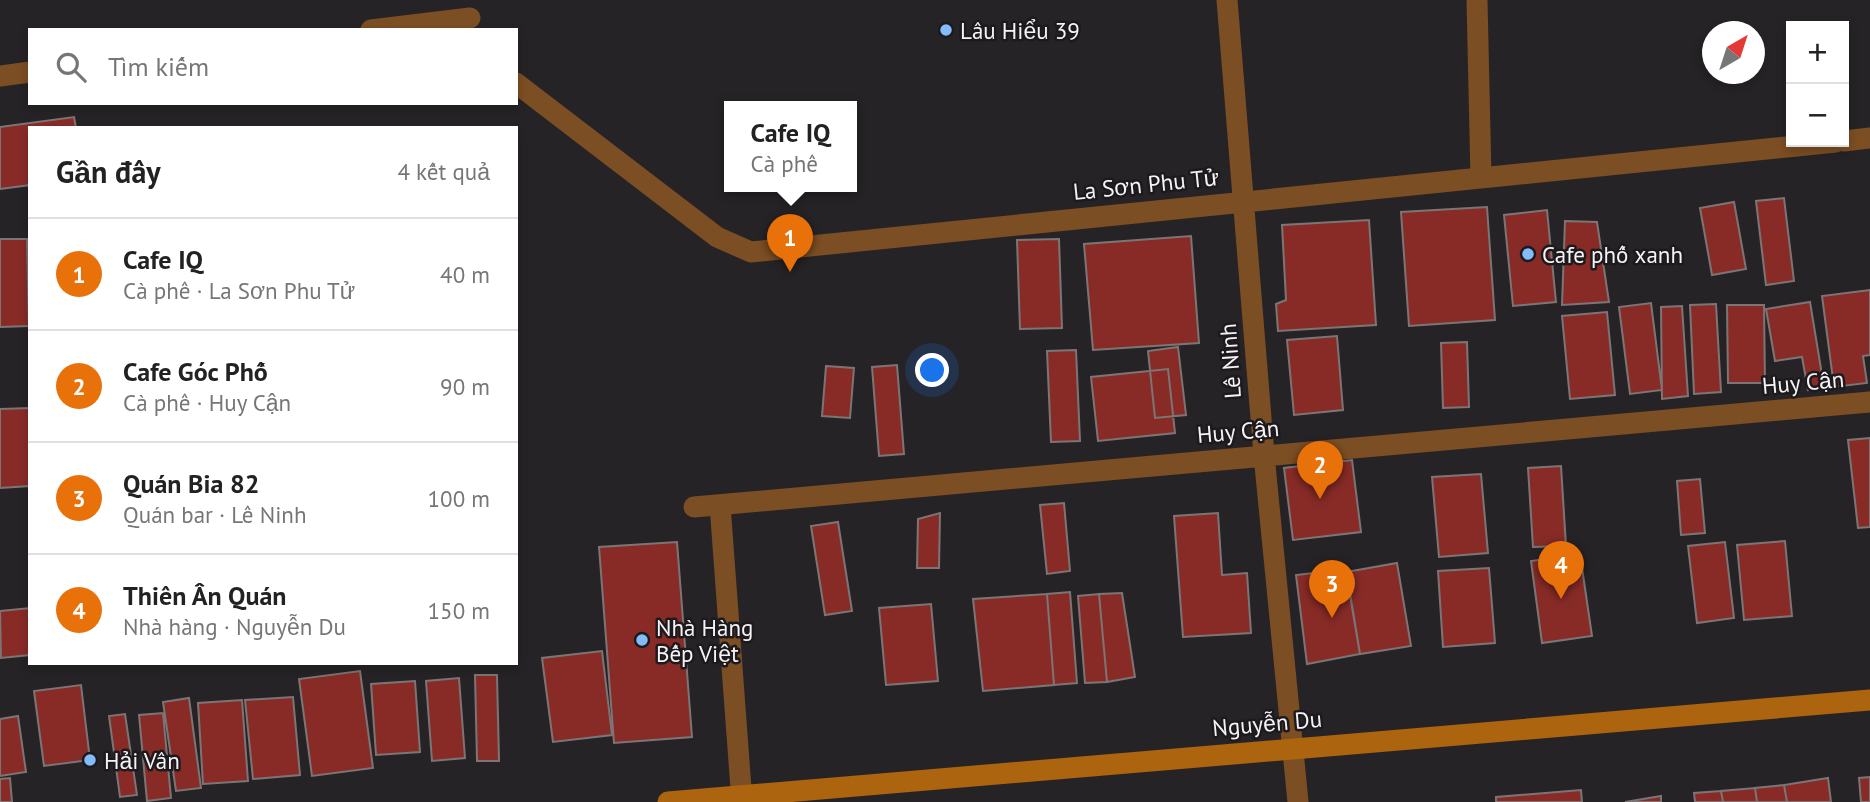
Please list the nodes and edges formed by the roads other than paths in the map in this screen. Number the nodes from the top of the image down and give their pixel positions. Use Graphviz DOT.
graph roads {
  1 [pos="1227,0"];
  2 [pos="1477,0"];
  3 [pos="470,16"];
  4 [pos="385,28"];
  5 [pos="28,72"];
  6 [pos="0,76"];
  7 [pos="518,85"];
  8 [pos="1870,138"];
  9 [pos="1849,140"];
  10 [pos="1787,147"];
  11 [pos="1481,178"];
  12 [pos="1245,201"];
  13 [pos="1870,402"];
  14 [pos="1264,455"];
  15 [pos="720,505"];
  16 [pos="694,507"];
  17 [pos="1870,699"];
  18 [pos="1292,747"];
  19 [pos="741,799"];
  20 [pos="668,802"];
  21 [pos="1298,802"];
  1 -- 12 [label="street, Lê Ninh"];
  2 -- 11 [label="street"];
  3 -- 4 [label="street"];
  5 -- 6 [label="street"];
  7 -- 12 [label="street, La Sơn Phu Tử"];
  8 -- 9 [label="street"];
  10 -- 11 [label="street, La Sơn Phu Tử"];
  11 -- 12 [label="street, La Sơn Phu Tử"];
  12 -- 14 [label="street, Lê Ninh"];
  13 -- 14 [label="street, Huy Cận"];
  14 -- 15 [label="street, Huy Cận"];
  14 -- 18 [label="street, Lê Ninh"];
  15 -- 16 [label="street, Huy Cận"];
  15 -- 19 [label="street"];
  17 -- 18 [label="main road, Nguyễn Du"];
  18 -- 19 [label="main road, Nguyễn Du"];
  18 -- 21 [label="street, Lê Ninh"];
  19 -- 20 [label="main road, Nguyễn Du"];
}
